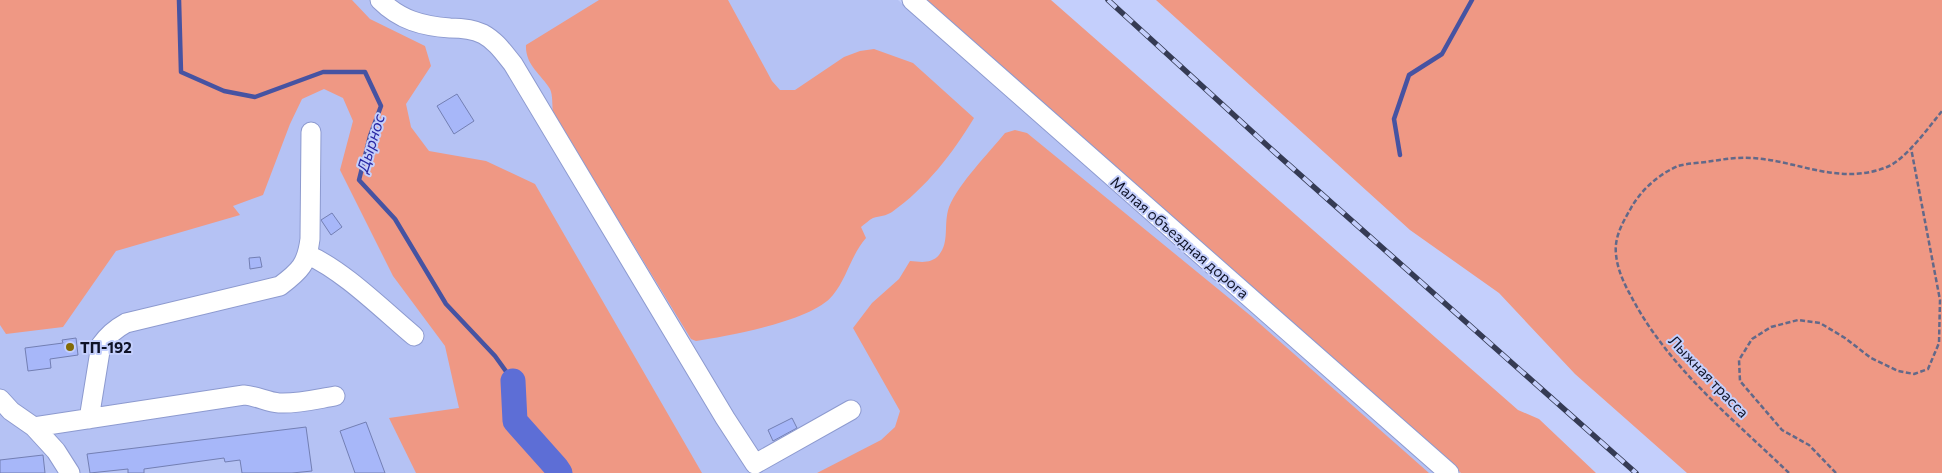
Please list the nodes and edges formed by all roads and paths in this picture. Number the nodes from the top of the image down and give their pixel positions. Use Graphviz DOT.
graph roads {
  1 [pos="380,0"];
  2 [pos="912,0"];
  3 [pos="1942,111"];
  4 [pos="312,132"];
  5 [pos="1911,148"];
  6 [pos="308,255"];
  7 [pos="414,336"];
  8 [pos="335,396"];
  9 [pos="0,399"];
  10 [pos="851,410"];
  11 [pos="89,419"];
  12 [pos="34,427"];
  13 [pos="70,473"];
  14 [pos="1449,473"];
  15 [pos="1789,473"];
  16 [pos="1836,473"];
  1 -- 10 [label="street"];
  2 -- 14 [label="street, Малая объездная дорога"];
  3 -- 5 [label="path, Лыжная трасса"];
  4 -- 6 [label="street"];
  5 -- 15 [label="path, Лыжная трасса"];
  5 -- 16 [label="path, Лыжная трасса"];
  6 -- 7 [label="street"];
  6 -- 11 [label="street"];
  8 -- 11 [label="street"];
  9 -- 12 [label="street"];
  11 -- 12 [label="street"];
  12 -- 13 [label="street"];
}
